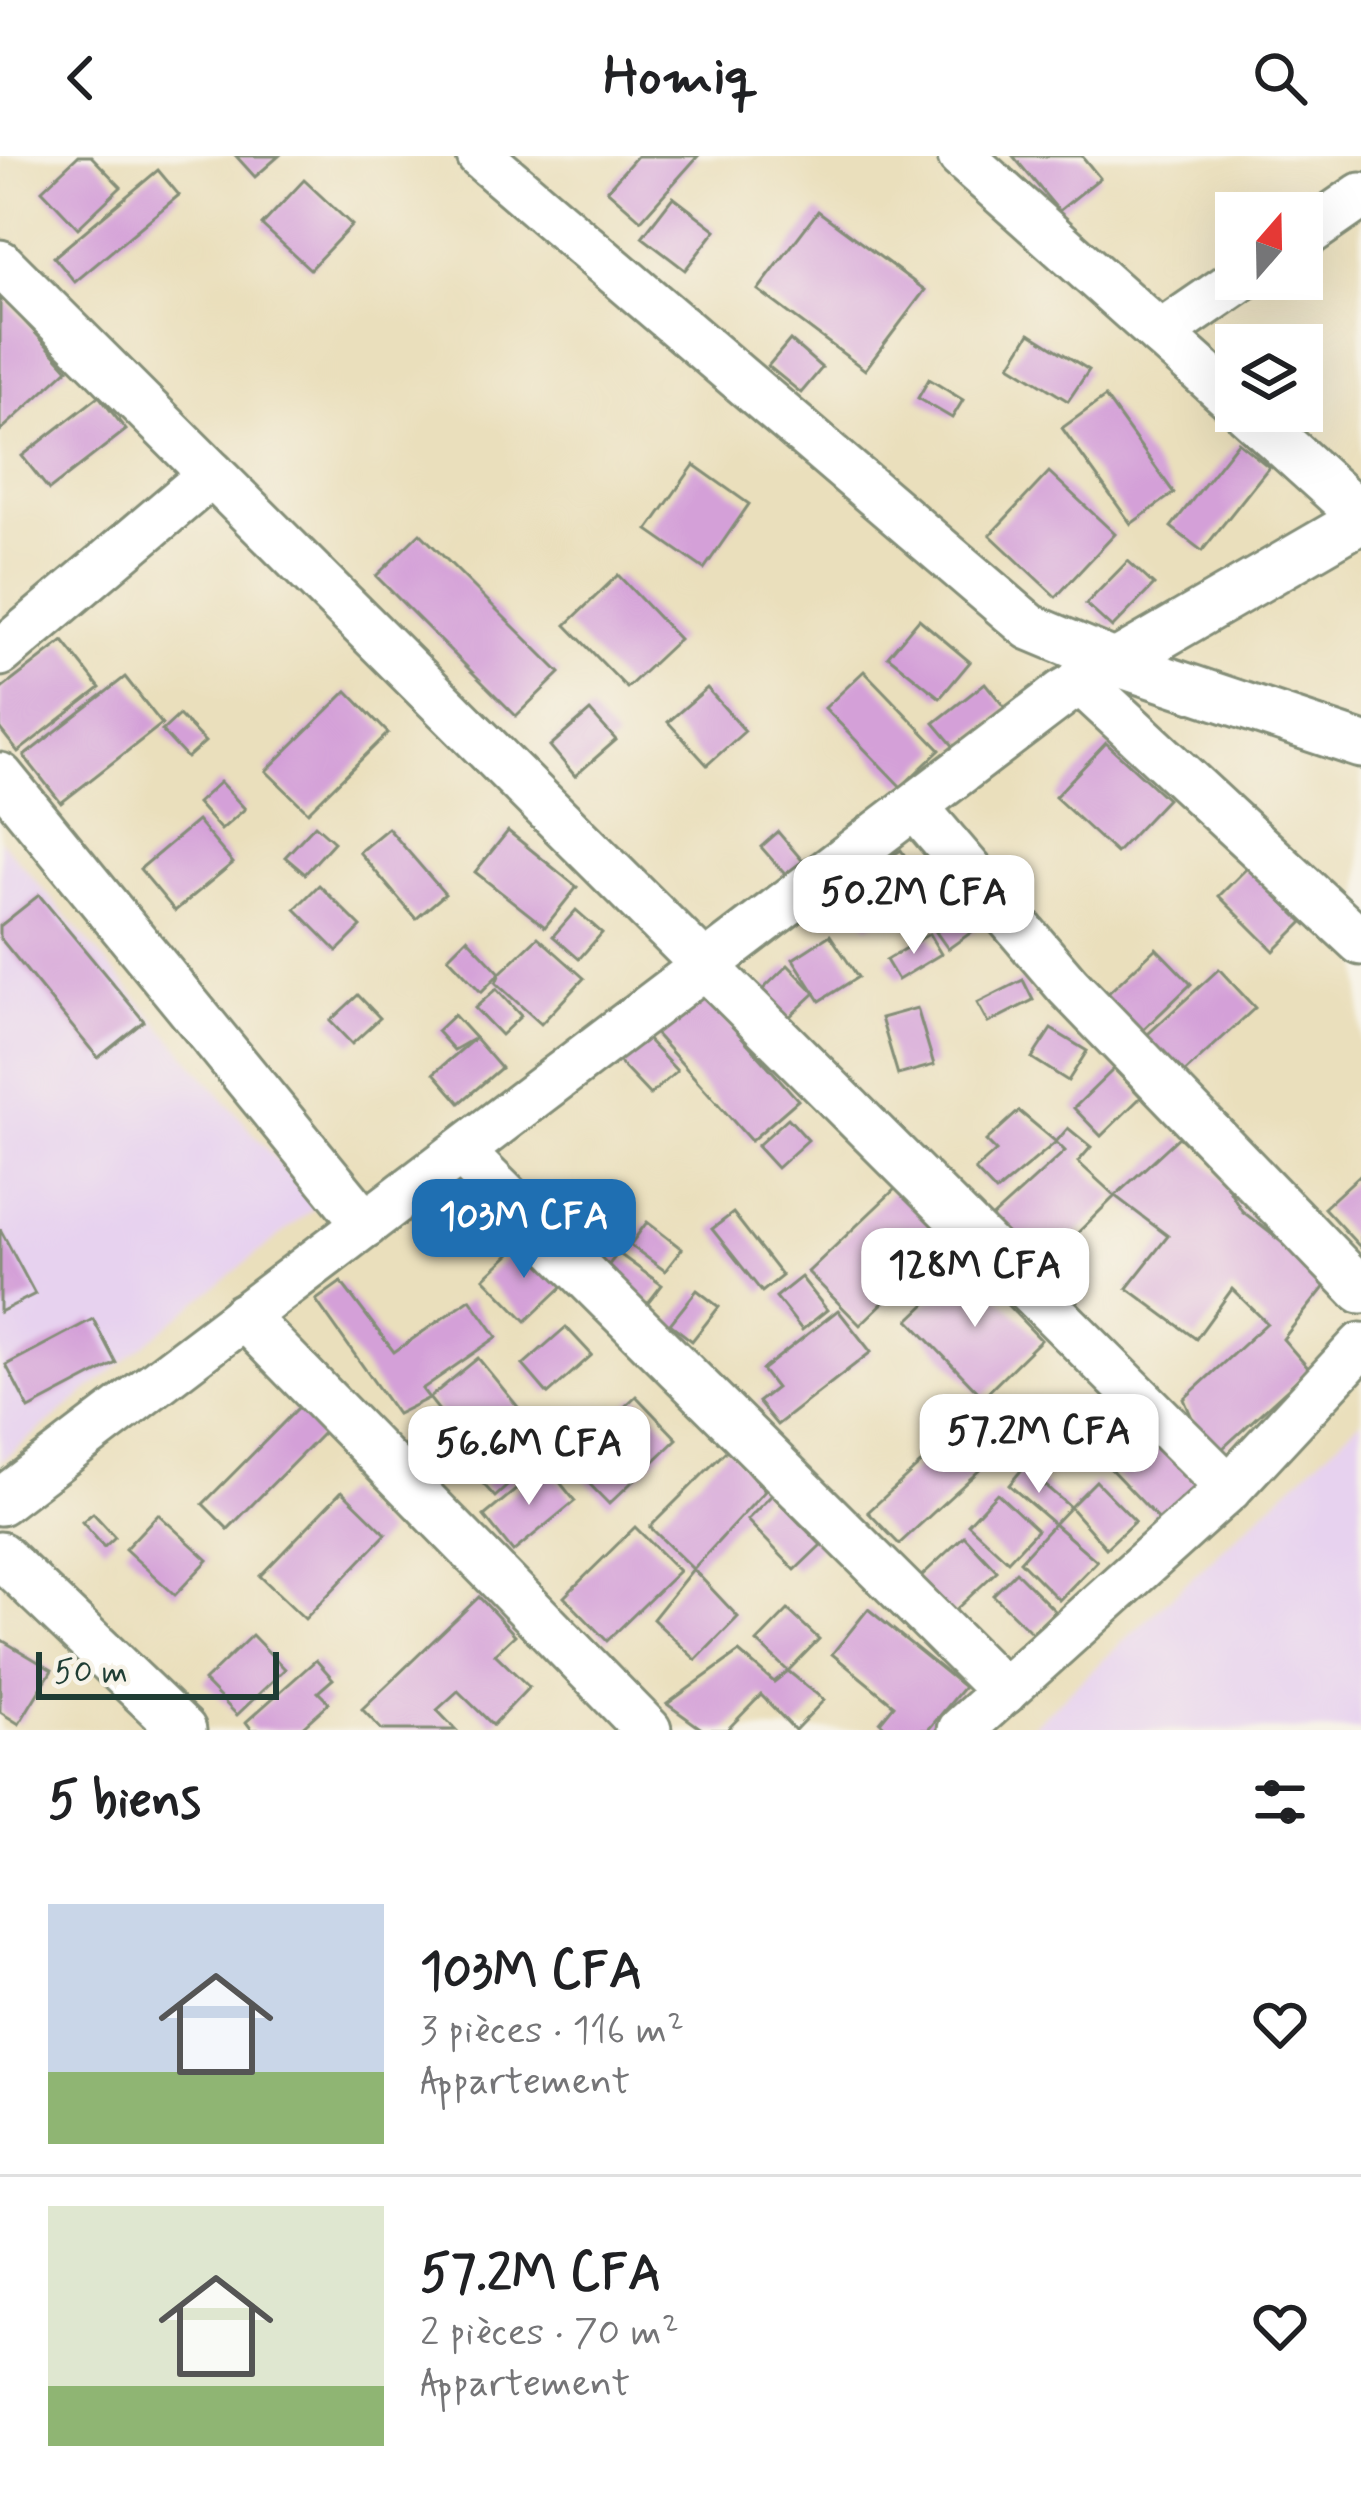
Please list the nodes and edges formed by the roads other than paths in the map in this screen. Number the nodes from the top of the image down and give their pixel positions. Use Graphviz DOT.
graph roads {
  1 [pos="480,156"];
  2 [pos="961,156"];
  3 [pos="1361,196"];
  4 [pos="1323,222"];
  5 [pos="0,263"];
  6 [pos="1215,296"];
  7 [pos="1160,334"];
  8 [pos="1215,383"];
  9 [pos="1269,432"];
  10 [pos="212,474"];
  11 [pos="1361,518"];
  12 [pos="0,653"];
  13 [pos="1098,672"];
  14 [pos="1361,745"];
  15 [pos="0,776"];
  16 [pos="916,808"];
  17 [pos="1361,942"];
  18 [pos="706,967"];
  19 [pos="460,1152"];
  20 [pos="366,1224"];
  21 [pos="1361,1290"];
  22 [pos="243,1316"];
  23 [pos="1361,1346"];
  24 [pos="1229,1487"];
  25 [pos="0,1502"];
  26 [pos="0,1555"];
  27 [pos="1004,1692"];
  28 [pos="183,1730"];
  29 [pos="648,1730"];
  30 [pos="961,1730"];
  1 -- 13 [label="street"];
  2 -- 7 [label="street"];
  3 -- 4 [label="street"];
  5 -- 10 [label="street"];
  6 -- 7 [label="street"];
  7 -- 8 [label="street"];
  9 -- 11 [label="street"];
  10 -- 12 [label="street"];
  10 -- 18 [label="street"];
  11 -- 13 [label="street"];
  13 -- 14 [label="street"];
  13 -- 16 [label="street"];
  13 -- 17 [label="street"];
  15 -- 20 [label="street"];
  16 -- 18 [label="street"];
  16 -- 21 [label="street"];
  18 -- 19 [label="street"];
  18 -- 24 [label="street"];
  19 -- 20 [label="street"];
  19 -- 27 [label="street"];
  20 -- 22 [label="street"];
  22 -- 25 [label="street"];
  22 -- 29 [label="street"];
  23 -- 24 [label="street"];
  24 -- 27 [label="street"];
  26 -- 28 [label="street"];
  27 -- 30 [label="street"];
}
